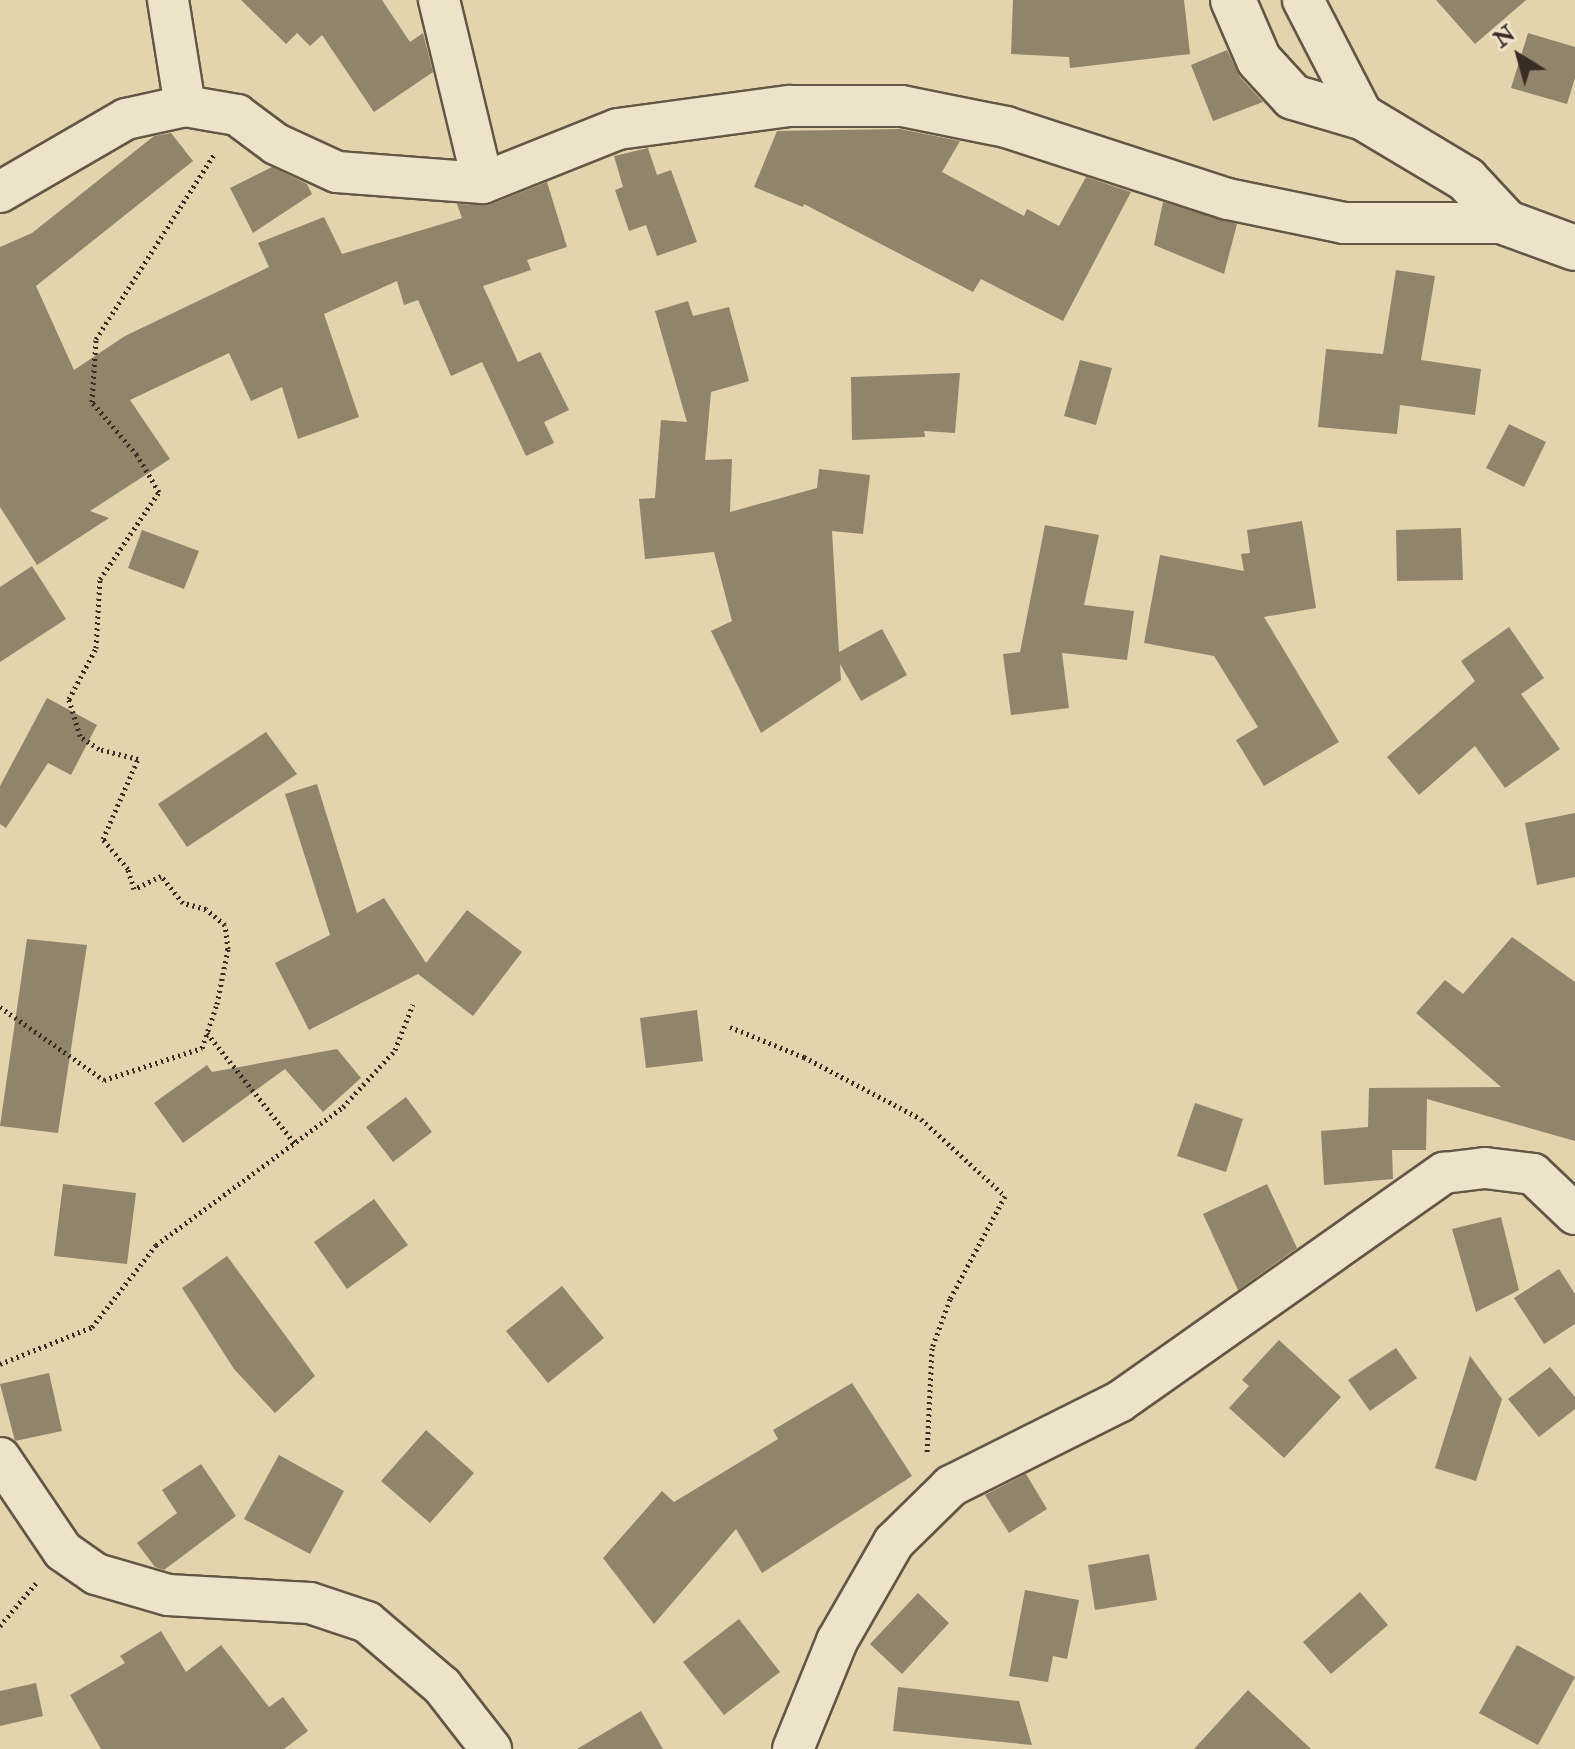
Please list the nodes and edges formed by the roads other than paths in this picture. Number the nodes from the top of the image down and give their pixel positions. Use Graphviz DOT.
graph roads {
  1 [pos="168,0"];
  2 [pos="439,0"];
  3 [pos="1233,0"];
  4 [pos="1303,0"];
  5 [pos="185,106"];
  6 [pos="1364,118"];
  7 [pos="483,183"];
  8 [pos="0,192"];
  9 [pos="1507,223"];
  10 [pos="1575,248"];
  11 [pos="1575,1214"];
  12 [pos="4,1472"];
  13 [pos="491,1749"];
  14 [pos="793,1749"];
  1 -- 5 [label="street"];
  2 -- 7 [label="street"];
  3 -- 6 [label="street"];
  4 -- 6 [label="street"];
  5 -- 7 [label="street"];
  5 -- 8 [label="street"];
  6 -- 9 [label="street"];
  7 -- 9 [label="street"];
  9 -- 10 [label="street"];
  11 -- 14 [label="street"];
  12 -- 13 [label="street"];
}
